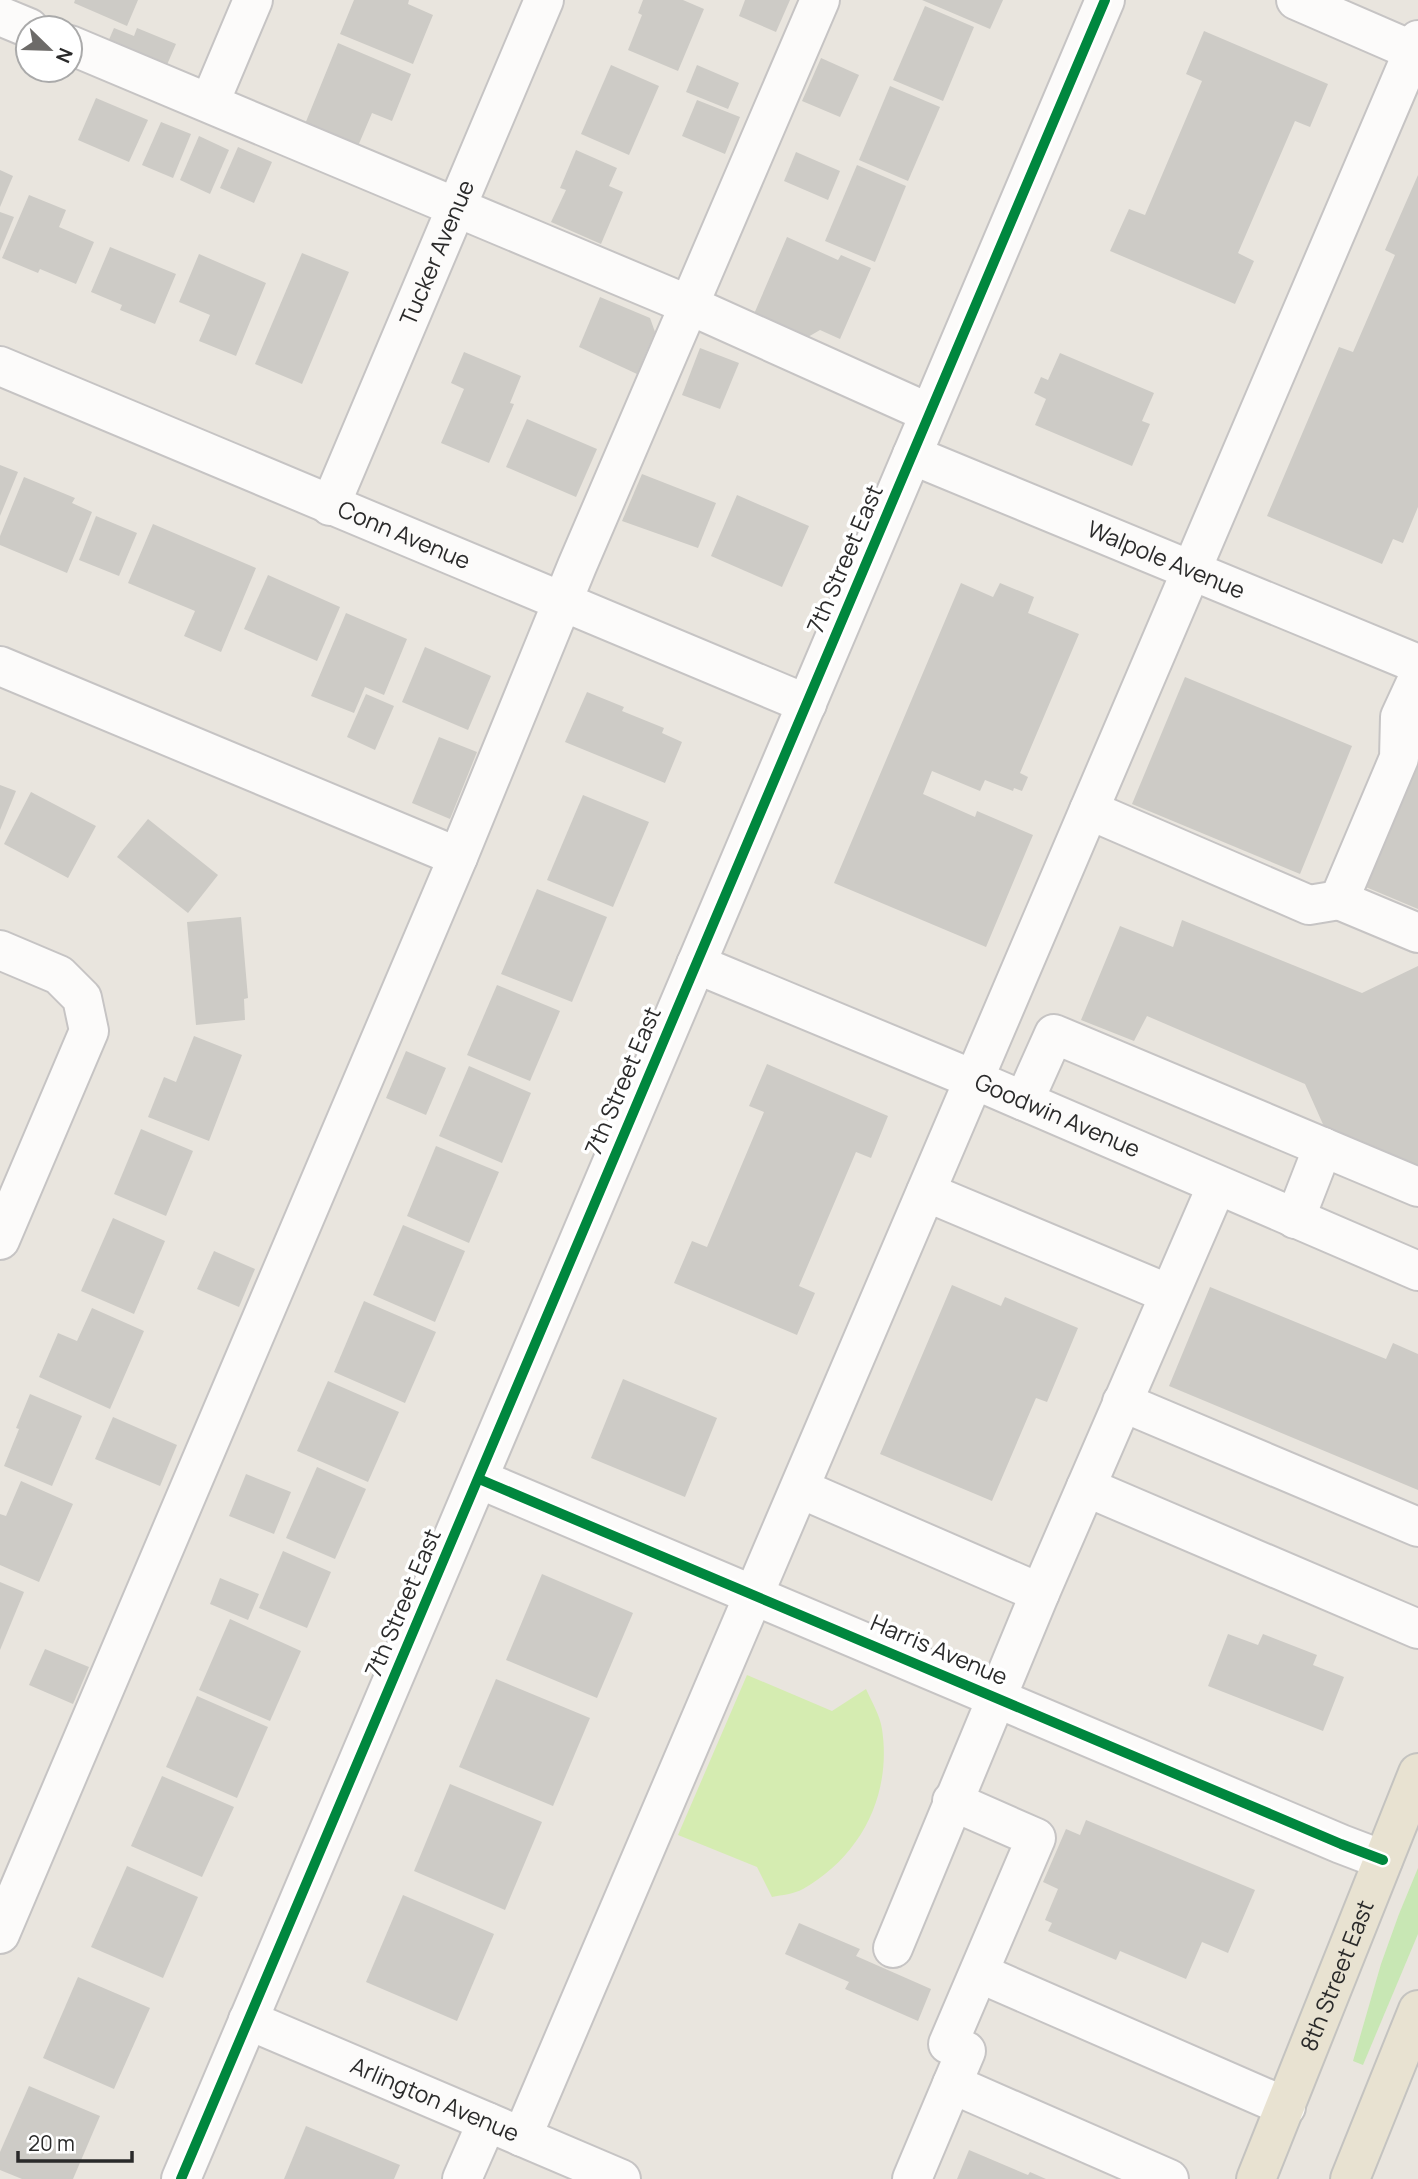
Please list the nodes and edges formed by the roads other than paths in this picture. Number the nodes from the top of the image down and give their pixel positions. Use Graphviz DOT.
graph roads {
  1 [pos="253,0"];
  2 [pos="544,0"];
  3 [pos="820,0"];
  4 [pos="1105,0"];
  5 [pos="1296,0"];
  6 [pos="1417,48"];
  7 [pos="84,51"];
  8 [pos="210,102"];
  9 [pos="457,209"];
  10 [pos="690,305"];
  11 [pos="0,366"];
  12 [pos="929,413"];
  13 [pos="912,455"];
  14 [pos="330,506"];
  15 [pos="1192,569"];
  16 [pos="562,602"];
  17 [pos="1418,664"];
  18 [pos="0,666"];
  19 [pos="1418,678"];
  20 [pos="807,704"];
  21 [pos="1089,810"];
  22 [pos="458,857"];
  23 [pos="1339,900"];
  24 [pos="1418,933"];
  25 [pos="0,950"];
  26 [pos="696,964"];
  27 [pos="1002,1013"];
  28 [pos="1054,1034"];
  29 [pos="975,1080"];
  30 [pos="1024,1101"];
  31 [pos="1324,1147"];
  32 [pos="1217,1185"];
  33 [pos="1418,1187"];
  34 [pos="926,1192"];
  35 [pos="1294,1219"];
  36 [pos="0,1240"];
  37 [pos="1418,1271"];
  38 [pos="1169,1294"];
  39 [pos="1122,1402"];
  40 [pos="479,1479"];
  41 [pos="1086,1487"];
  42 [pos="801,1489"];
  43 [pos="1418,1527"];
  44 [pos="1040,1592"];
  45 [pos="754,1596"];
  46 [pos="1418,1629"];
  47 [pos="997,1697"];
  48 [pos="1418,1773"];
  49 [pos="953,1801"];
  50 [pos="1382,1860"];
  51 [pos="0,1934"];
  52 [pos="893,1948"];
  53 [pos="979,1973"];
  54 [pos="1418,2010"];
  55 [pos="248,2020"];
  56 [pos="952,2084"];
  57 [pos="1286,2107"];
  58 [pos="487,2122"];
  59 [pos="523,2137"];
  60 [pos="1150,2176"];
  61 [pos="181,2179"];
  62 [pos="462,2179"];
  63 [pos="621,2179"];
  64 [pos="912,2179"];
  65 [pos="1256,2179"];
  66 [pos="1350,2179"];
  1 -- 8 [label="street"];
  2 -- 9 [label="street, Tucker Avenue"];
  3 -- 10 [label="street"];
  4 -- 12 [label="street, 7th Street East"];
  5 -- 6 [label="street"];
  6 -- 15 [label="street"];
  7 -- 8 [label="street"];
  8 -- 9 [label="street"];
  9 -- 10 [label="street"];
  9 -- 14 [label="street, Tucker Avenue"];
  10 -- 12 [label="street"];
  10 -- 16 [label="street"];
  11 -- 14 [label="street, Conn Avenue"];
  12 -- 13 [label="street, 7th Street East"];
  13 -- 15 [label="street, Walpole Avenue"];
  13 -- 20 [label="street, 7th Street East"];
  14 -- 16 [label="street, Conn Avenue"];
  15 -- 17 [label="street, Walpole Avenue"];
  15 -- 21 [label="street"];
  16 -- 20 [label="street, Conn Avenue"];
  16 -- 22 [label="street"];
  18 -- 22 [label="street"];
  19 -- 23 [label="street"];
  20 -- 26 [label="street, 7th Street East"];
  21 -- 23 [label="street"];
  21 -- 27 [label="street"];
  22 -- 51 [label="street"];
  23 -- 24 [label="street"];
  25 -- 36 [label="street"];
  26 -- 29 [label="street, Goodwin Avenue"];
  26 -- 40 [label="street, 7th Street East"];
  27 -- 28 [label="street"];
  27 -- 29 [label="street"];
  28 -- 30 [label="street"];
  28 -- 31 [label="street"];
  29 -- 30 [label="street, Goodwin Avenue"];
  29 -- 34 [label="street"];
  30 -- 32 [label="street, Goodwin Avenue"];
  31 -- 33 [label="street"];
  31 -- 35 [label="street"];
  32 -- 35 [label="street, Goodwin Avenue"];
  32 -- 38 [label="street"];
  34 -- 38 [label="street"];
  34 -- 42 [label="street"];
  35 -- 37 [label="street, Goodwin Avenue"];
  38 -- 39 [label="street"];
  39 -- 41 [label="street"];
  39 -- 43 [label="street"];
  40 -- 45 [label="street, Harris Avenue"];
  40 -- 55 [label="street, 7th Street East"];
  41 -- 44 [label="street"];
  41 -- 46 [label="street"];
  42 -- 44 [label="street"];
  42 -- 45 [label="street"];
  44 -- 47 [label="street"];
  45 -- 47 [label="street, Harris Avenue"];
  45 -- 59 [label="street"];
  47 -- 49 [label="street"];
  47 -- 50 [label="street, Harris Avenue"];
  48 -- 50 [label="main road, 8th Street East"];
  49 -- 52 [label="street"];
  49 -- 53 [label="street"];
  50 -- 57 [label="main road, 8th Street East"];
  53 -- 56 [label="street"];
  53 -- 57 [label="street"];
  54 -- 66 [label="main road"];
  55 -- 58 [label="street, Arlington Avenue"];
  55 -- 61 [label="street, 7th Street East"];
  56 -- 60 [label="street"];
  56 -- 64 [label="street"];
  57 -- 65 [label="main road, 8th Street East"];
  58 -- 59 [label="street, Arlington Avenue"];
  58 -- 62 [label="street"];
  59 -- 63 [label="street, Arlington Avenue"];
}
